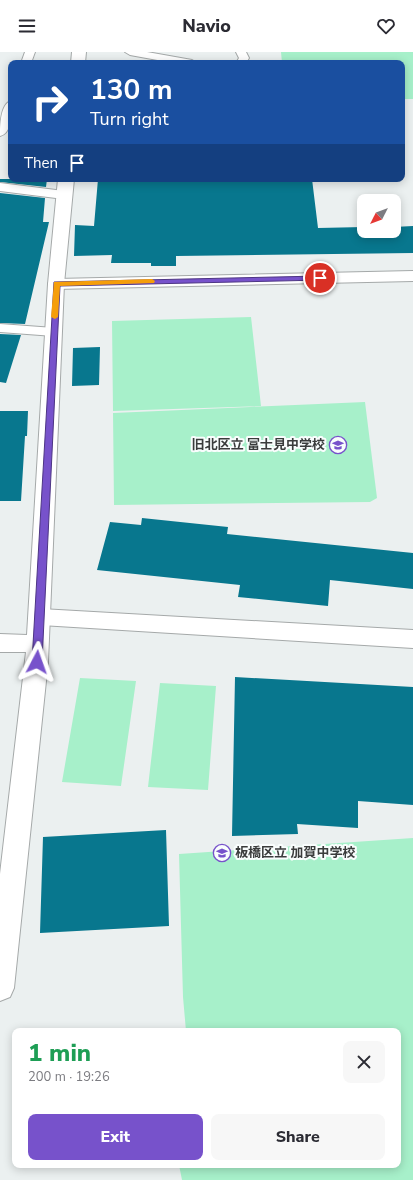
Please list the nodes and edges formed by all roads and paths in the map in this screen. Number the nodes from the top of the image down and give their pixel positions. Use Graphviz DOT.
graph roads {
  1 [pos="130,52"];
  2 [pos="175,60"];
  3 [pos="3,117"];
  4 [pos="0,133"];
  5 [pos="65,187"];
  6 [pos="0,188"];
  7 [pos="413,276"];
  8 [pos="56,284"];
  9 [pos="0,328"];
  10 [pos="54,332"];
  11 [pos="40,617"];
  12 [pos="413,639"];
  13 [pos="0,643"];
  14 [pos="38,644"];
  15 [pos="6,868"];
  16 [pos="0,988"];
  1 -- 2 [label="lane"];
  3 -- 4 [label="lane"];
  5 -- 6 [label="lane"];
  5 -- 8 [label="street"];
  7 -- 8 [label="street"];
  8 -- 10 [label="street"];
  9 -- 10 [label="lane"];
  10 -- 11 [label="street"];
  11 -- 12 [label="street"];
  11 -- 14 [label="street"];
  13 -- 14 [label="street"];
  14 -- 15 [label="street"];
  15 -- 16 [label="street"];
}
